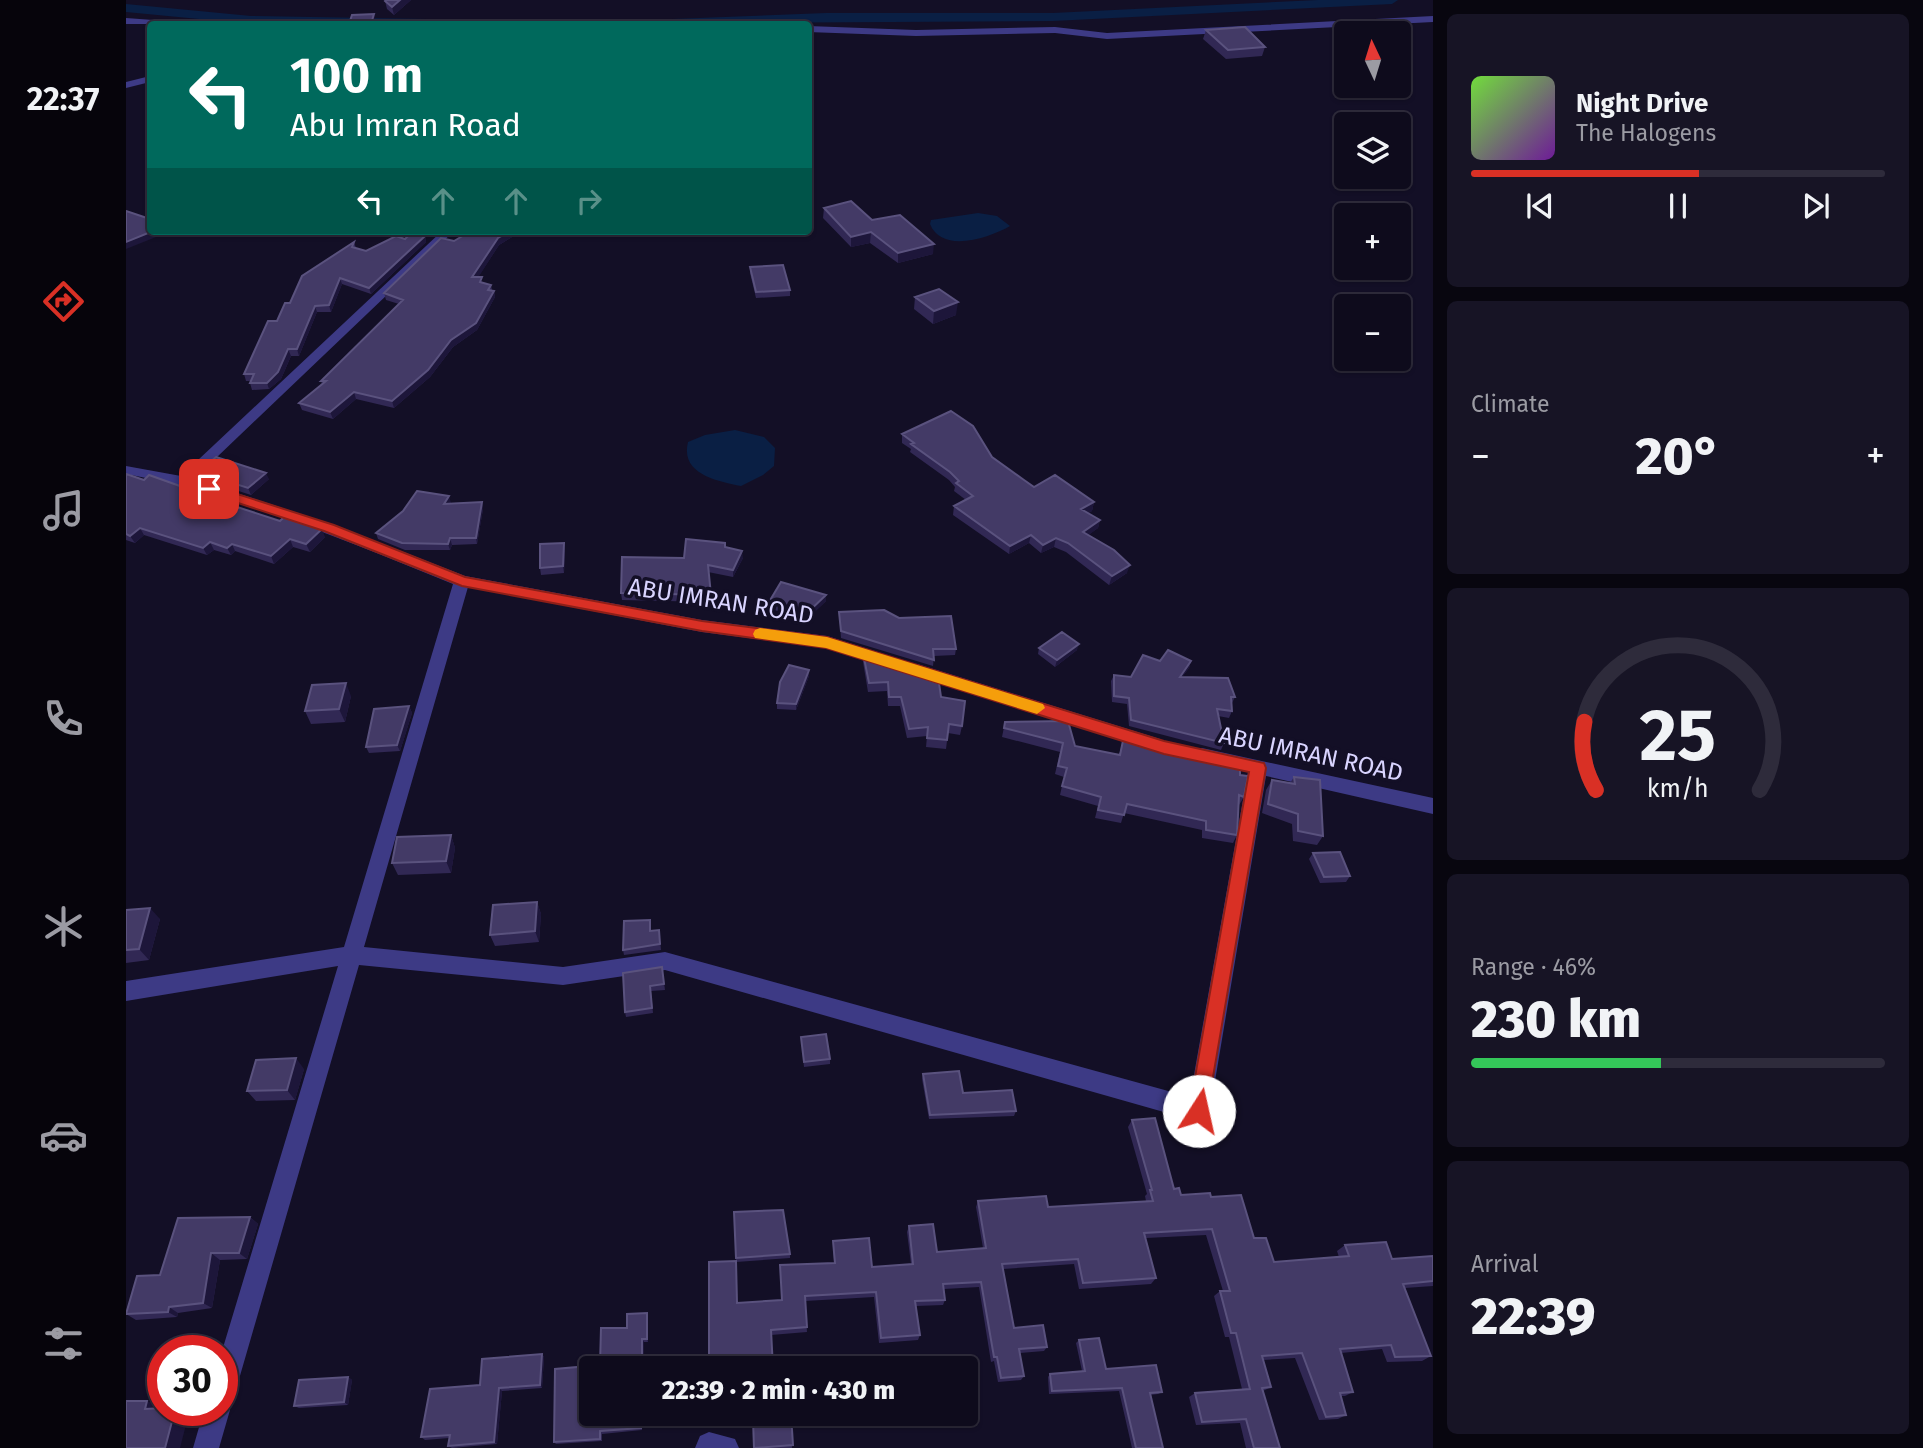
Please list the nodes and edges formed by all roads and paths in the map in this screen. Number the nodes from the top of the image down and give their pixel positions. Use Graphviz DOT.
graph roads {
  1 [pos="1433,19"];
  2 [pos="126,21"];
  3 [pos="147,23"];
  4 [pos="812,29"];
  5 [pos="147,80"];
  6 [pos="126,85"];
  7 [pos="444,235"];
  8 [pos="126,470"];
  9 [pos="184,481"];
  10 [pos="462,582"];
  11 [pos="1164,747"];
  12 [pos="1191,753"];
  13 [pos="1258,768"];
  14 [pos="1433,806"];
  15 [pos="352,955"];
  16 [pos="126,991"];
  17 [pos="238,1339"];
  18 [pos="212,1426"];
  19 [pos="206,1448"];
  20 [pos="708,1448"];
  21 [pos="726,1448"];
  1 -- 4 [label="street"];
  2 -- 3 [label="street"];
  5 -- 6 [label="street"];
  7 -- 9 [label="street"];
  8 -- 9 [label="street, ABU IMRAN ROAD"];
  9 -- 10 [label="street, ABU IMRAN ROAD"];
  10 -- 11 [label="street, ABU IMRAN ROAD"];
  10 -- 15 [label="street"];
  12 -- 13 [label="street, ABU IMRAN ROAD"];
  13 -- 14 [label="street, ABU IMRAN ROAD"];
  13 -- 15 [label="street"];
  15 -- 16 [label="street"];
  15 -- 17 [label="street"];
  18 -- 19 [label="street"];
  20 -- 21 [label="street"];
}
